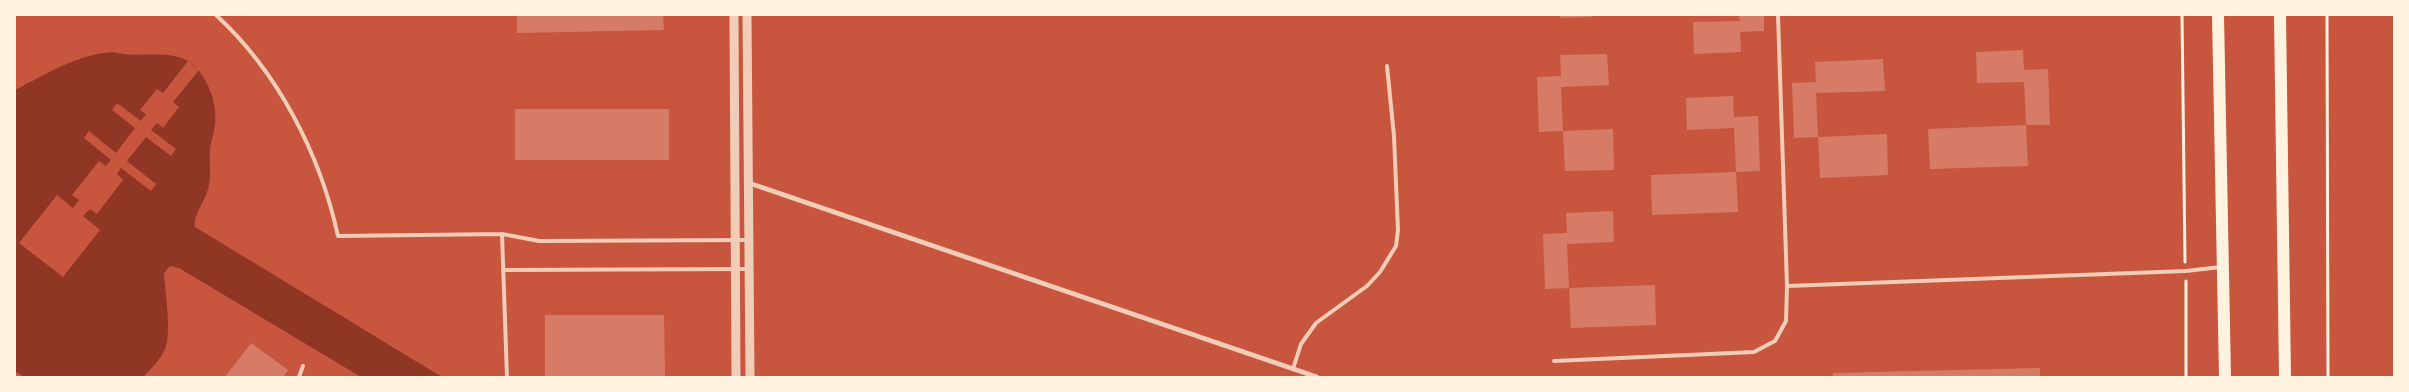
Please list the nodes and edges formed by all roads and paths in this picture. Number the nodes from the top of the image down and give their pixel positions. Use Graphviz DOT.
graph roads {
  1 [pos="216,15"];
  2 [pos="734,15"];
  3 [pos="747,15"];
  4 [pos="1778,15"];
  5 [pos="2182,15"];
  6 [pos="2218,15"];
  7 [pos="2280,15"];
  8 [pos="2327,15"];
  9 [pos="1387,66"];
  10 [pos="749,183"];
  11 [pos="502,234"];
  12 [pos="735,240"];
  13 [pos="749,240"];
  14 [pos="2223,267"];
  15 [pos="736,268"];
  16 [pos="750,269"];
  17 [pos="503,270"];
  18 [pos="2186,271"];
  19 [pos="1787,286"];
  20 [pos="1554,361"];
  21 [pos="303,366"];
  22 [pos="1293,369"];
  23 [pos="299,377"];
  24 [pos="507,377"];
  25 [pos="736,377"];
  26 [pos="750,377"];
  27 [pos="1317,377"];
  28 [pos="2186,377"];
  29 [pos="2225,377"];
  30 [pos="2286,377"];
  31 [pos="2328,377"];
  1 -- 11 [label="lane"];
  2 -- 12 [label="street"];
  3 -- 10 [label="street"];
  4 -- 19 [label="lane"];
  5 -- 18 [label="path"];
  6 -- 14 [label="main road"];
  7 -- 30 [label="main road"];
  8 -- 31 [label="path"];
  9 -- 22 [label="lane"];
  10 -- 13 [label="street"];
  10 -- 22 [label="street"];
  11 -- 12 [label="lane"];
  11 -- 17 [label="lane"];
  12 -- 13 [label="lane"];
  12 -- 15 [label="street"];
  13 -- 16 [label="street"];
  14 -- 18 [label="lane"];
  14 -- 29 [label="main road"];
  15 -- 16 [label="lane"];
  15 -- 17 [label="lane"];
  15 -- 25 [label="street"];
  16 -- 26 [label="street"];
  17 -- 24 [label="lane"];
  18 -- 19 [label="lane"];
  18 -- 28 [label="path"];
  19 -- 20 [label="lane"];
  21 -- 23 [label="lane"];
  22 -- 27 [label="street"];
}
